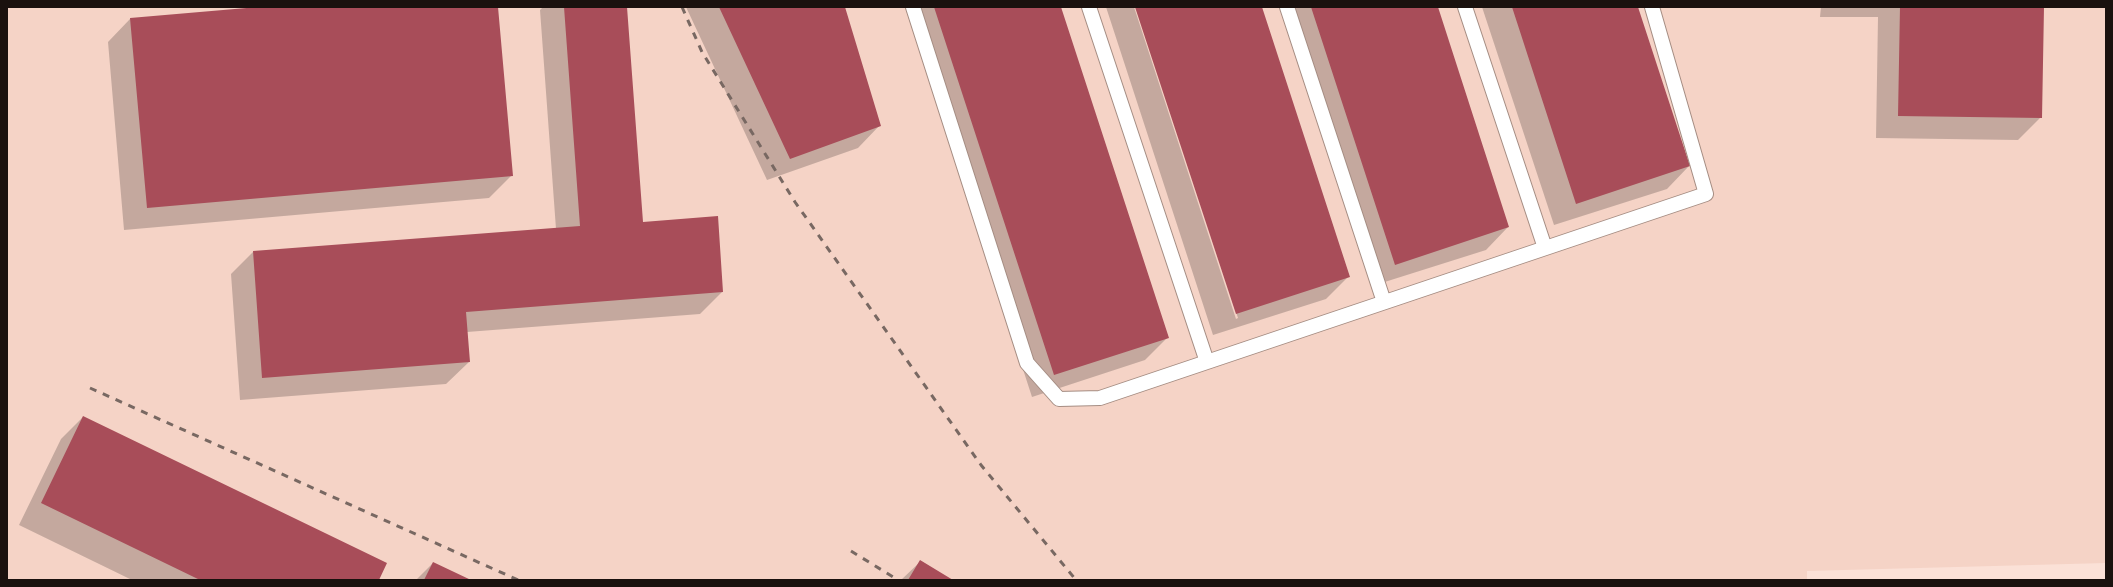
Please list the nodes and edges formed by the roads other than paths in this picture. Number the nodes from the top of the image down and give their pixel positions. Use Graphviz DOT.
graph roads {
  1 [pos="913,7"];
  2 [pos="1089,7"];
  3 [pos="1287,7"];
  4 [pos="1465,7"];
  5 [pos="1652,7"];
  6 [pos="1545,248"];
  7 [pos="1384,302"];
  8 [pos="1207,362"];
  1 -- 8 [label="lane"];
  2 -- 8 [label="lane"];
  3 -- 7 [label="lane"];
  4 -- 6 [label="lane"];
  5 -- 6 [label="lane"];
  6 -- 7 [label="lane"];
  7 -- 8 [label="lane"];
}
